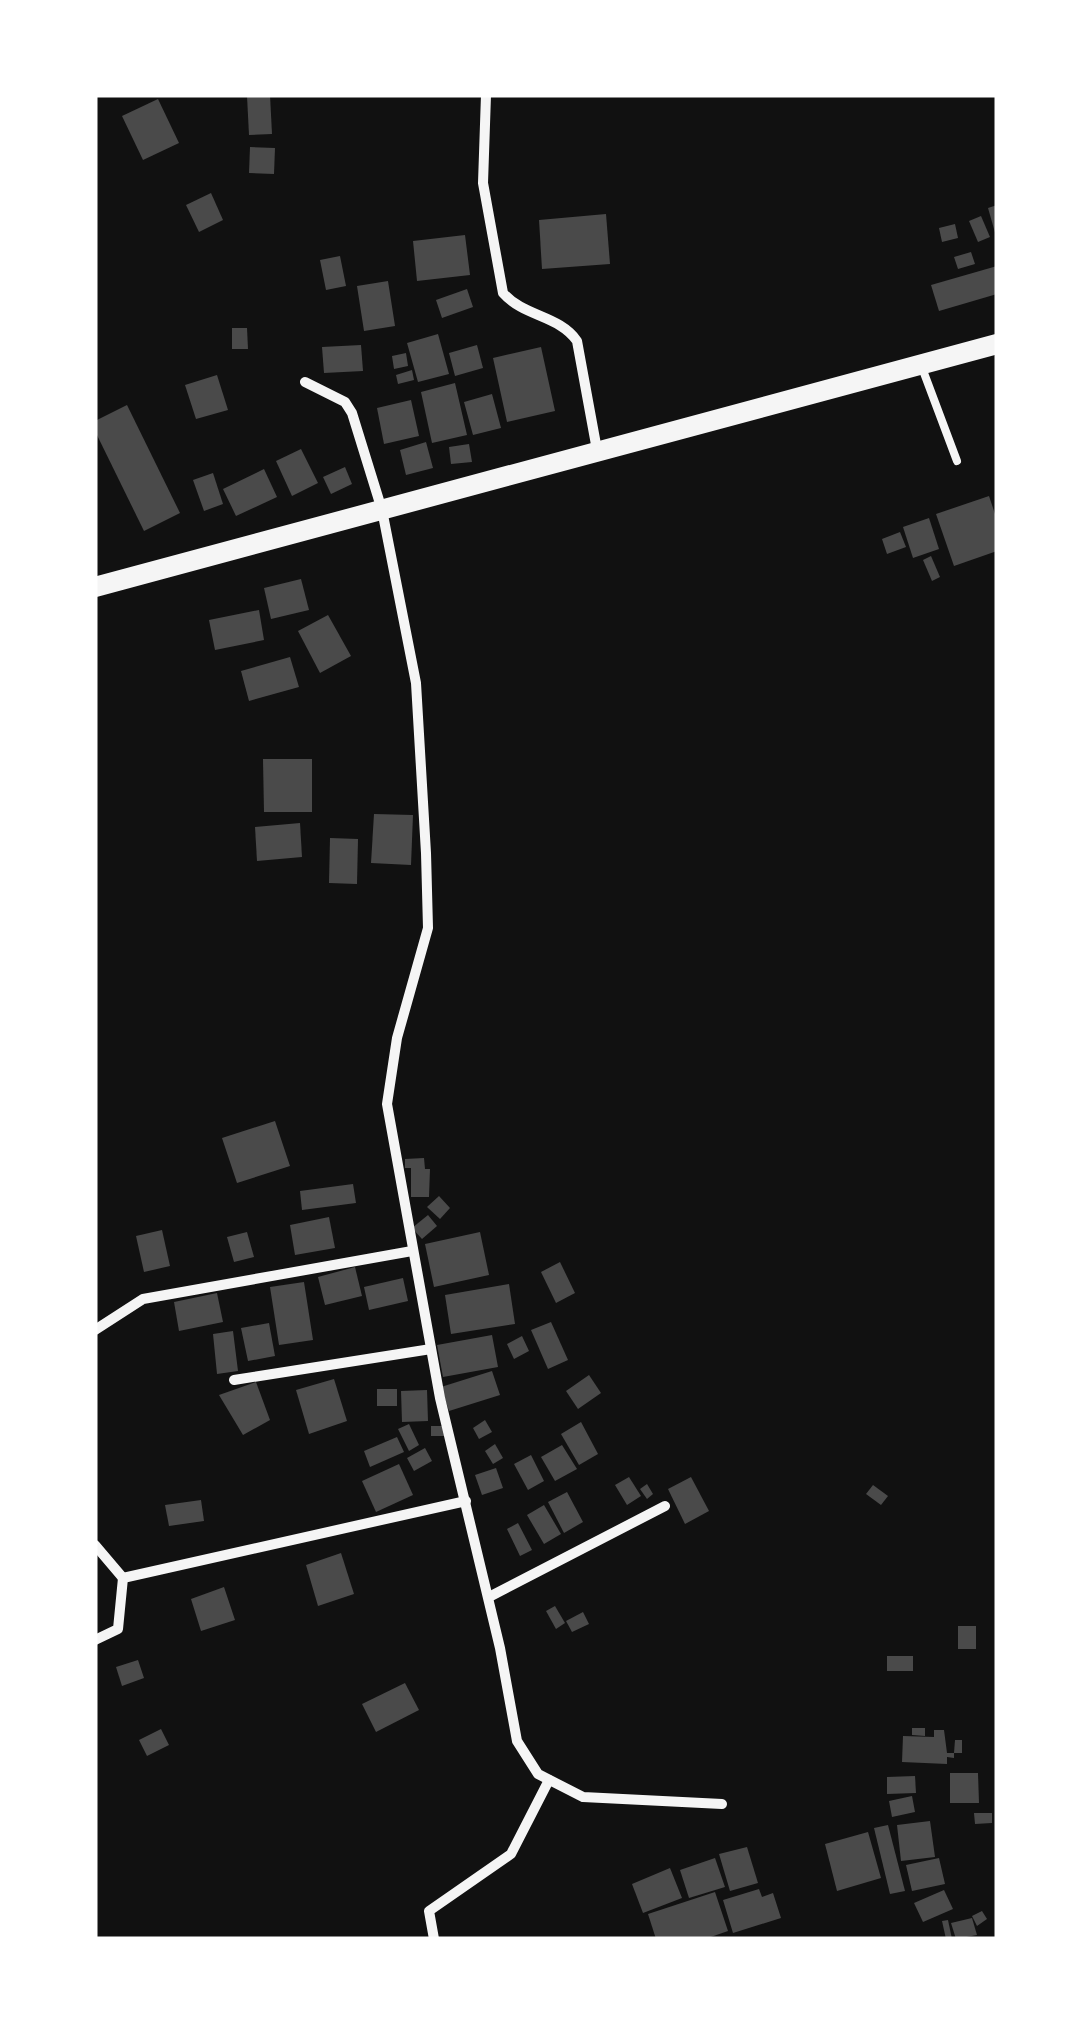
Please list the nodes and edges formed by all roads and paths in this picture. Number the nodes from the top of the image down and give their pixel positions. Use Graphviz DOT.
graph roads {
  1 [pos="486,95"];
  2 [pos="997,344"];
  3 [pos="921,365"];
  4 [pos="305,382"];
  5 [pos="598,450"];
  6 [pos="957,461"];
  7 [pos="382,510"];
  8 [pos="95,587"];
  9 [pos="412,1251"];
  10 [pos="95,1330"];
  11 [pos="430,1349"];
  12 [pos="234,1380"];
  13 [pos="466,1501"];
  14 [pos="665,1506"];
  15 [pos="95,1544"];
  16 [pos="123,1578"];
  17 [pos="489,1597"];
  18 [pos="95,1640"];
  19 [pos="549,1780"];
  20 [pos="722,1804"];
  21 [pos="434,1939"];
  1 -- 5 [label="street"];
  2 -- 3 [label="main road"];
  3 -- 5 [label="main road"];
  3 -- 6 [label="lane"];
  4 -- 7 [label="street"];
  5 -- 7 [label="main road"];
  7 -- 8 [label="main road"];
  7 -- 9 [label="street"];
  9 -- 10 [label="street"];
  9 -- 11 [label="street"];
  11 -- 12 [label="street"];
  11 -- 13 [label="street"];
  13 -- 16 [label="street"];
  13 -- 17 [label="street"];
  14 -- 17 [label="street"];
  15 -- 16 [label="street"];
  16 -- 18 [label="street"];
  17 -- 19 [label="street"];
  19 -- 20 [label="street"];
  19 -- 21 [label="street"];
}
